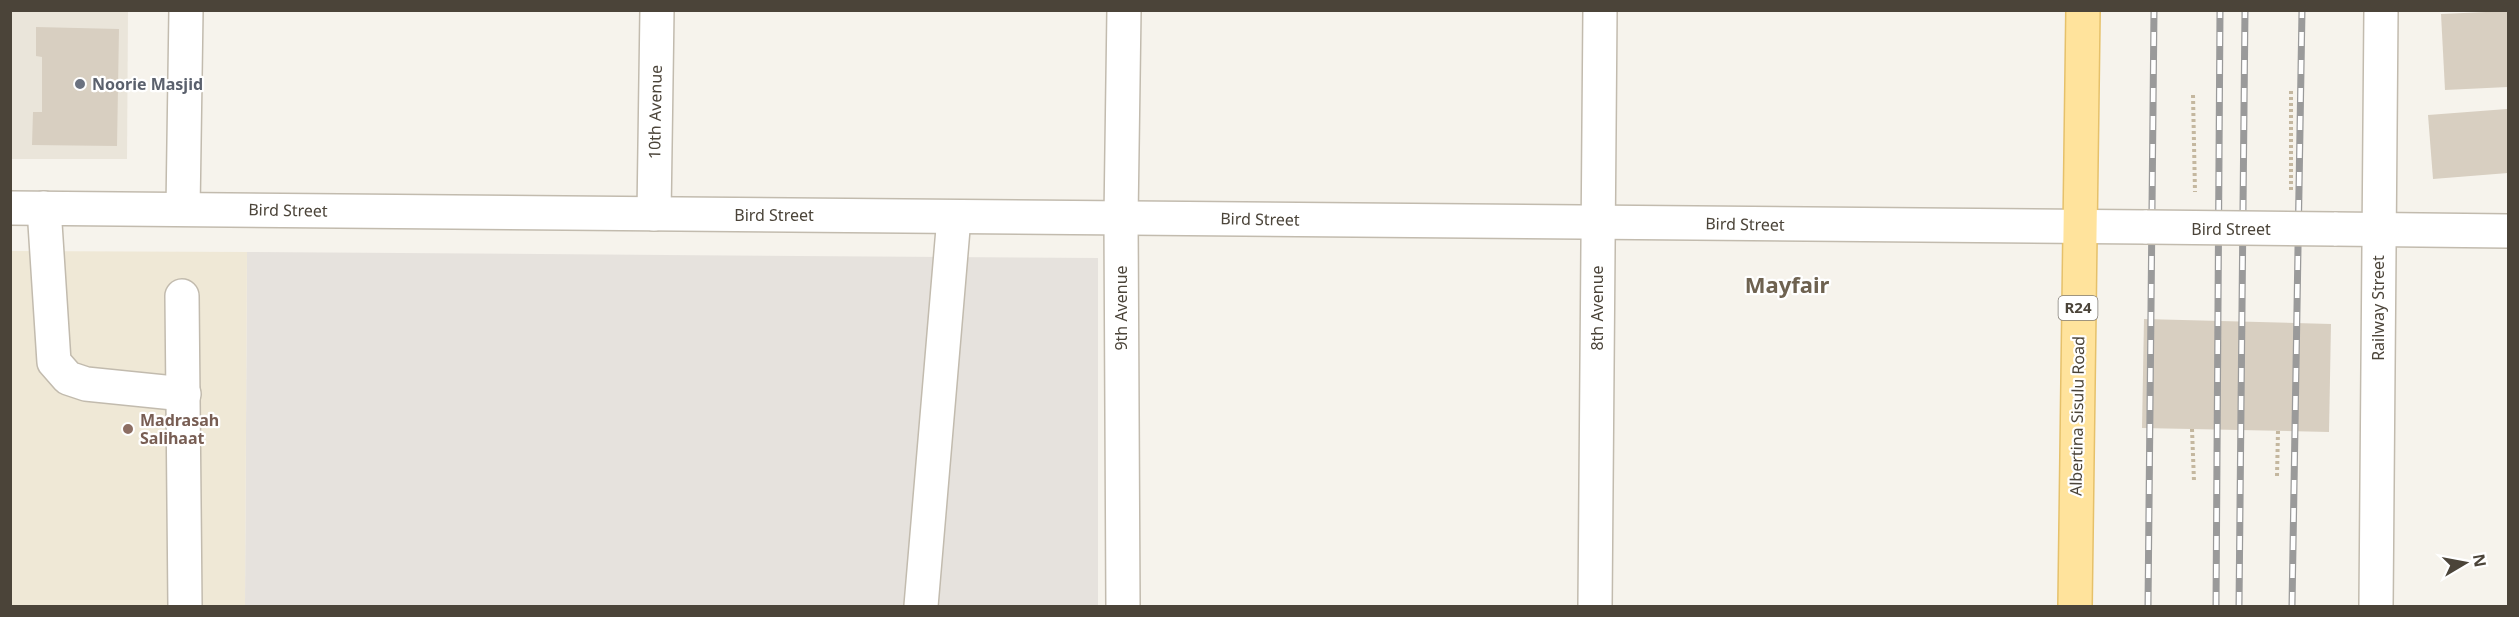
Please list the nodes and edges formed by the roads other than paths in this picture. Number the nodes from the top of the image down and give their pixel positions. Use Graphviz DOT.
graph roads {
  1 [pos="186,10"];
  2 [pos="657,10"];
  3 [pos="1124,10"];
  4 [pos="1600,10"];
  5 [pos="2083,10"];
  6 [pos="2381,10"];
  7 [pos="10,208"];
  8 [pos="44,208"];
  9 [pos="183,209"];
  10 [pos="654,214"];
  11 [pos="954,217"];
  12 [pos="1121,218"];
  13 [pos="1598,222"];
  14 [pos="2079,226"];
  15 [pos="2379,230"];
  16 [pos="2508,231"];
  17 [pos="182,296"];
  18 [pos="184,394"];
  19 [pos="185,606"];
  20 [pos="921,606"];
  21 [pos="1122,606"];
  22 [pos="1595,606"];
  23 [pos="2075,606"];
  24 [pos="2376,606"];
  1 -- 9 [label="street"];
  2 -- 10 [label="street, 10th Avenue"];
  3 -- 12 [label="street, 9th Avenue"];
  4 -- 13 [label="street, 8th Avenue"];
  5 -- 14 [label="main road, Albertina Sisulu Road / R24"];
  6 -- 15 [label="street, Railway Street"];
  7 -- 8 [label="street, Bird Street"];
  8 -- 9 [label="street, Bird Street"];
  8 -- 18 [label="street"];
  9 -- 10 [label="street, Bird Street"];
  10 -- 11 [label="street, Bird Street"];
  11 -- 12 [label="street, Bird Street"];
  11 -- 20 [label="street"];
  12 -- 13 [label="street, Bird Street"];
  12 -- 21 [label="street, 9th Avenue"];
  13 -- 14 [label="street, Bird Street"];
  13 -- 22 [label="street, 8th Avenue"];
  14 -- 15 [label="street, Bird Street, bridge"];
  14 -- 23 [label="main road, Albertina Sisulu Road / R24"];
  15 -- 16 [label="street, Bird Street"];
  15 -- 24 [label="street, Railway Street"];
  17 -- 18 [label="street"];
  18 -- 19 [label="street"];
}
